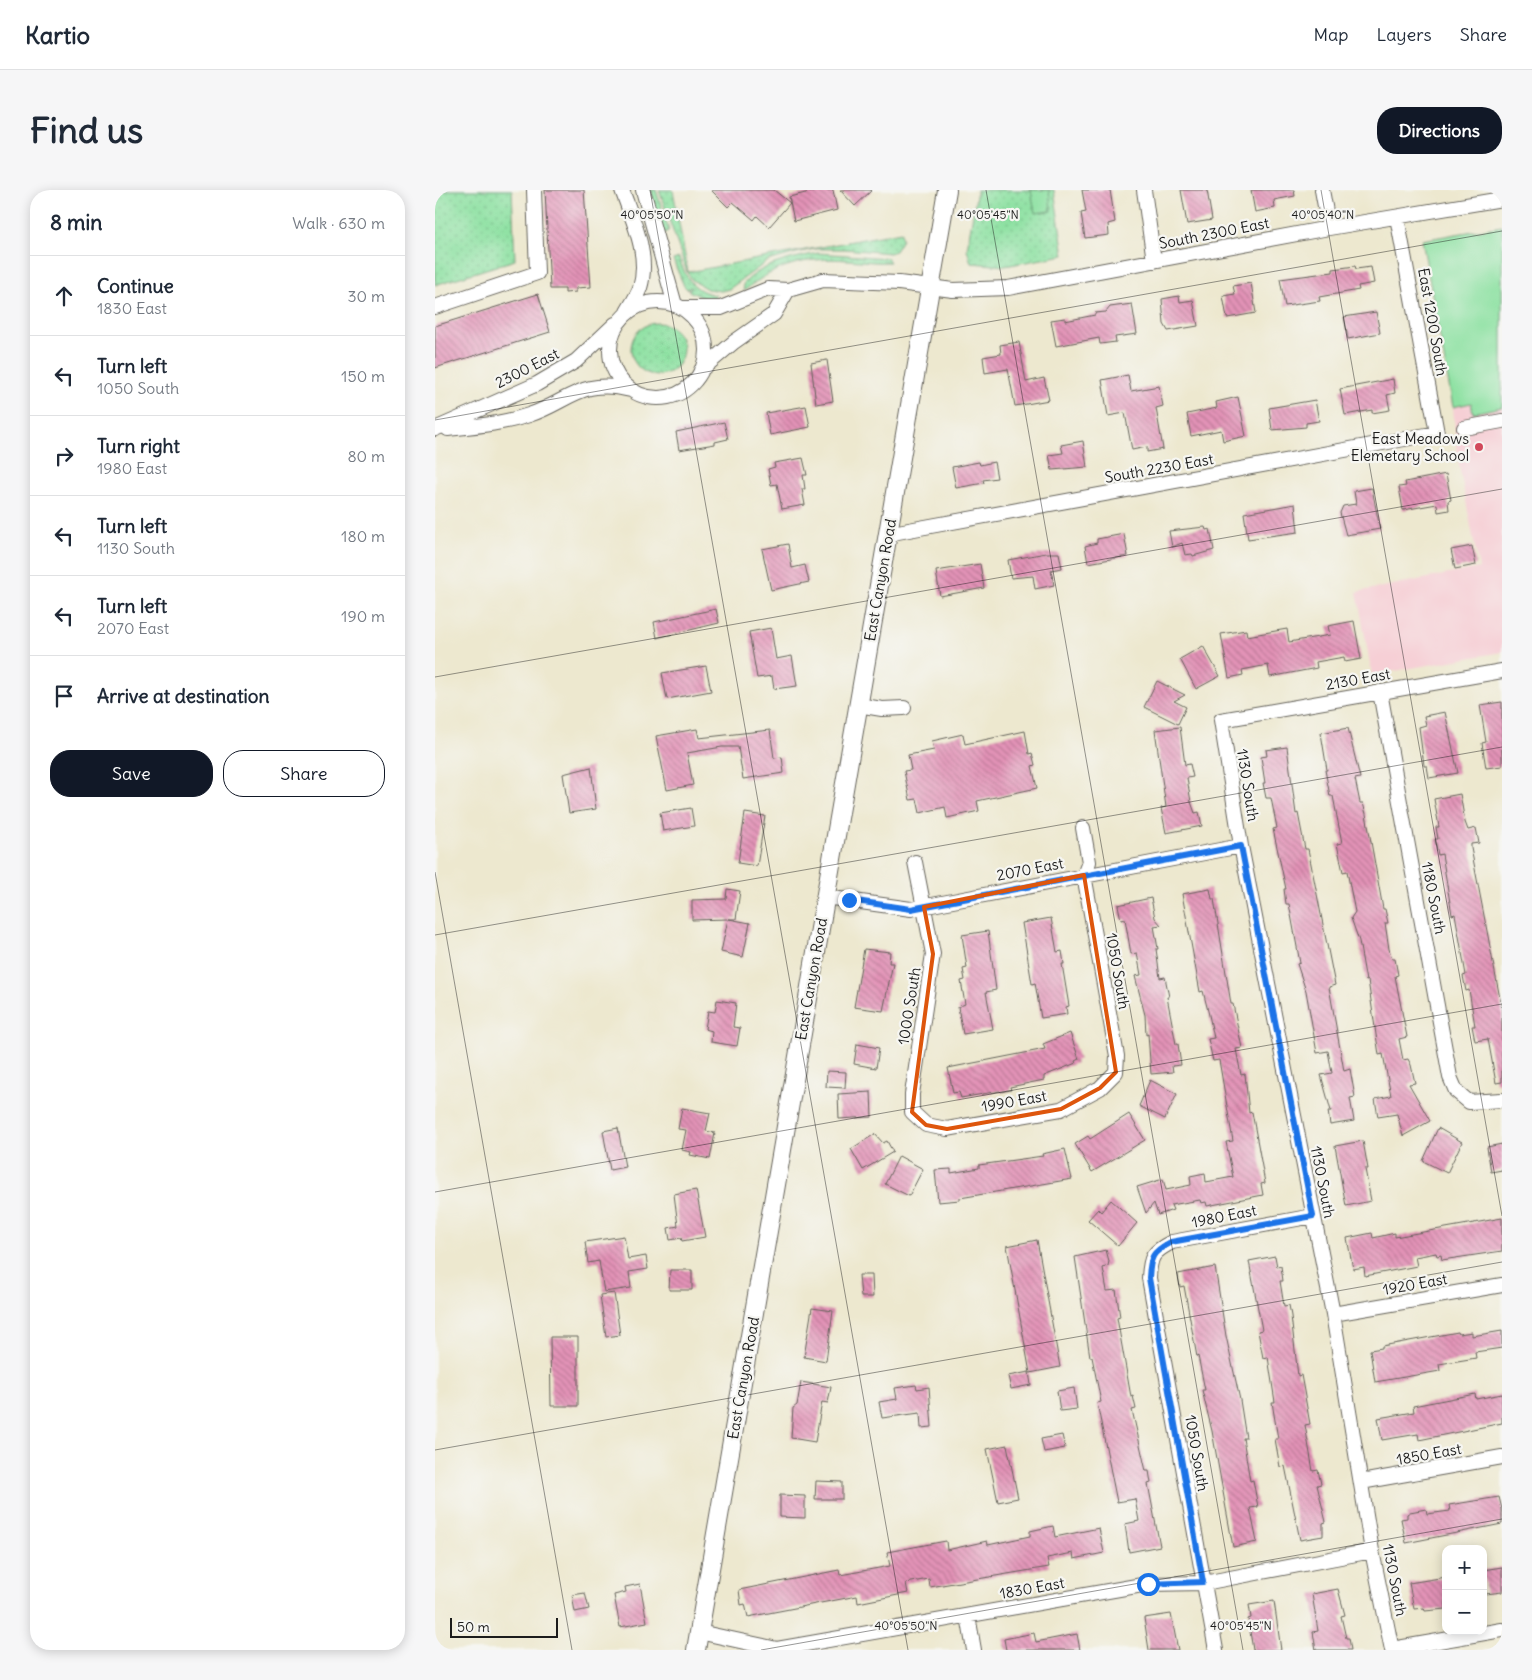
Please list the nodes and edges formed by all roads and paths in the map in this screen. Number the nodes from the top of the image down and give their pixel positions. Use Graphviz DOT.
graph roads {
  1 [pos="534,190"];
  2 [pos="622,190"];
  3 [pos="643,190"];
  4 [pos="947,190"];
  5 [pos="1144,190"];
  6 [pos="1322,190"];
  7 [pos="1502,199"];
  8 [pos="1397,217"];
  9 [pos="1329,228"];
  10 [pos="1155,261"];
  11 [pos="932,287"];
  12 [pos="788,290"];
  13 [pos="435,307"];
  14 [pos="678,307"];
  15 [pos="624,316"];
  16 [pos="701,370"];
  17 [pos="631,390"];
  18 [pos="1502,422"];
  19 [pos="1464,428"];
  20 [pos="435,430"];
  21 [pos="1437,433"];
  22 [pos="887,534"];
  23 [pos="1502,671"];
  24 [pos="1380,692"];
  25 [pos="858,705"];
  26 [pos="904,708"];
  27 [pos="1221,720"];
  28 [pos="1083,828"];
  29 [pos="1241,846"];
  30 [pos="915,862"];
  31 [pos="1085,875"];
  32 [pos="825,897"];
  33 [pos="924,907"];
  34 [pos="1116,1072"];
  35 [pos="1502,1100"];
  36 [pos="912,1112"];
  37 [pos="1313,1216"];
  38 [pos="1150,1262"];
  39 [pos="1502,1285"];
  40 [pos="1333,1314"];
  41 [pos="1502,1457"];
  42 [pos="1361,1482"];
  43 [pos="1372,1551"];
  44 [pos="1203,1582"];
  45 [pos="968,1616"];
  46 [pos="1502,1630"];
  47 [pos="699,1632"];
  48 [pos="696,1650"];
  49 [pos="777,1650"];
  50 [pos="974,1650"];
  51 [pos="1216,1650"];
  52 [pos="1392,1650"];
  1 -- 13 [label="street"];
  2 -- 15 [label="street"];
  3 -- 14 [label="street"];
  4 -- 11 [label="main road, East Canyon Road"];
  5 -- 10 [label="street"];
  6 -- 9 [label="street"];
  7 -- 8 [label="street, South 2300 East"];
  8 -- 9 [label="street, South 2300 East"];
  8 -- 21 [label="street, East 1200 South"];
  9 -- 10 [label="street, South 2300 East"];
  10 -- 11 [label="street, South 2300 East"];
  11 -- 12 [label="street"];
  11 -- 22 [label="main road, East Canyon Road"];
  12 -- 14 [label="street"];
  12 -- 16 [label="street"];
  14 -- 15 [label="street"];
  14 -- 16 [label="street"];
  15 -- 17 [label="street"];
  15 -- 20 [label="street, 2300 East"];
  16 -- 17 [label="street"];
  17 -- 20 [label="street, 2300 East"];
  18 -- 19 [label="street"];
  21 -- 22 [label="street, South 2230 East"];
  22 -- 25 [label="main road, East Canyon Road"];
  23 -- 24 [label="street, 2130 East"];
  24 -- 27 [label="street, 2130 East"];
  24 -- 35 [label="street, 1180 South"];
  25 -- 26 [label="street"];
  25 -- 32 [label="main road, East Canyon Road"];
  27 -- 29 [label="street, 1130 South"];
  28 -- 31 [label="street, 1050 South"];
  29 -- 31 [label="street, 2070 East"];
  29 -- 37 [label="street, 1130 South"];
  30 -- 33 [label="street, 1000 South"];
  31 -- 33 [label="street, 2070 East"];
  31 -- 34 [label="street, 1050 South"];
  32 -- 33 [label="street, 2070 East"];
  32 -- 47 [label="main road, East Canyon Road"];
  33 -- 36 [label="street, 1000 South"];
  34 -- 36 [label="street, 1990 East"];
  37 -- 38 [label="street, 1980 East"];
  37 -- 40 [label="street, 1130 South"];
  38 -- 44 [label="street, 1050 South"];
  39 -- 40 [label="street, 1920 East"];
  40 -- 42 [label="street, 1130 South"];
  41 -- 42 [label="street, 1850 East"];
  42 -- 43 [label="street, 1130 South"];
  43 -- 44 [label="street, 1830 East"];
  43 -- 52 [label="street, 1130 South"];
  44 -- 45 [label="street, 1830 East"];
  44 -- 51 [label="street, 1050 South"];
  45 -- 49 [label="street, 1830 East"];
  45 -- 50 [label="street"];
  46 -- 52 [label="street"];
  47 -- 48 [label="main road, East Canyon Road"];
  47 -- 49 [label="street, 1830 East"];
}
